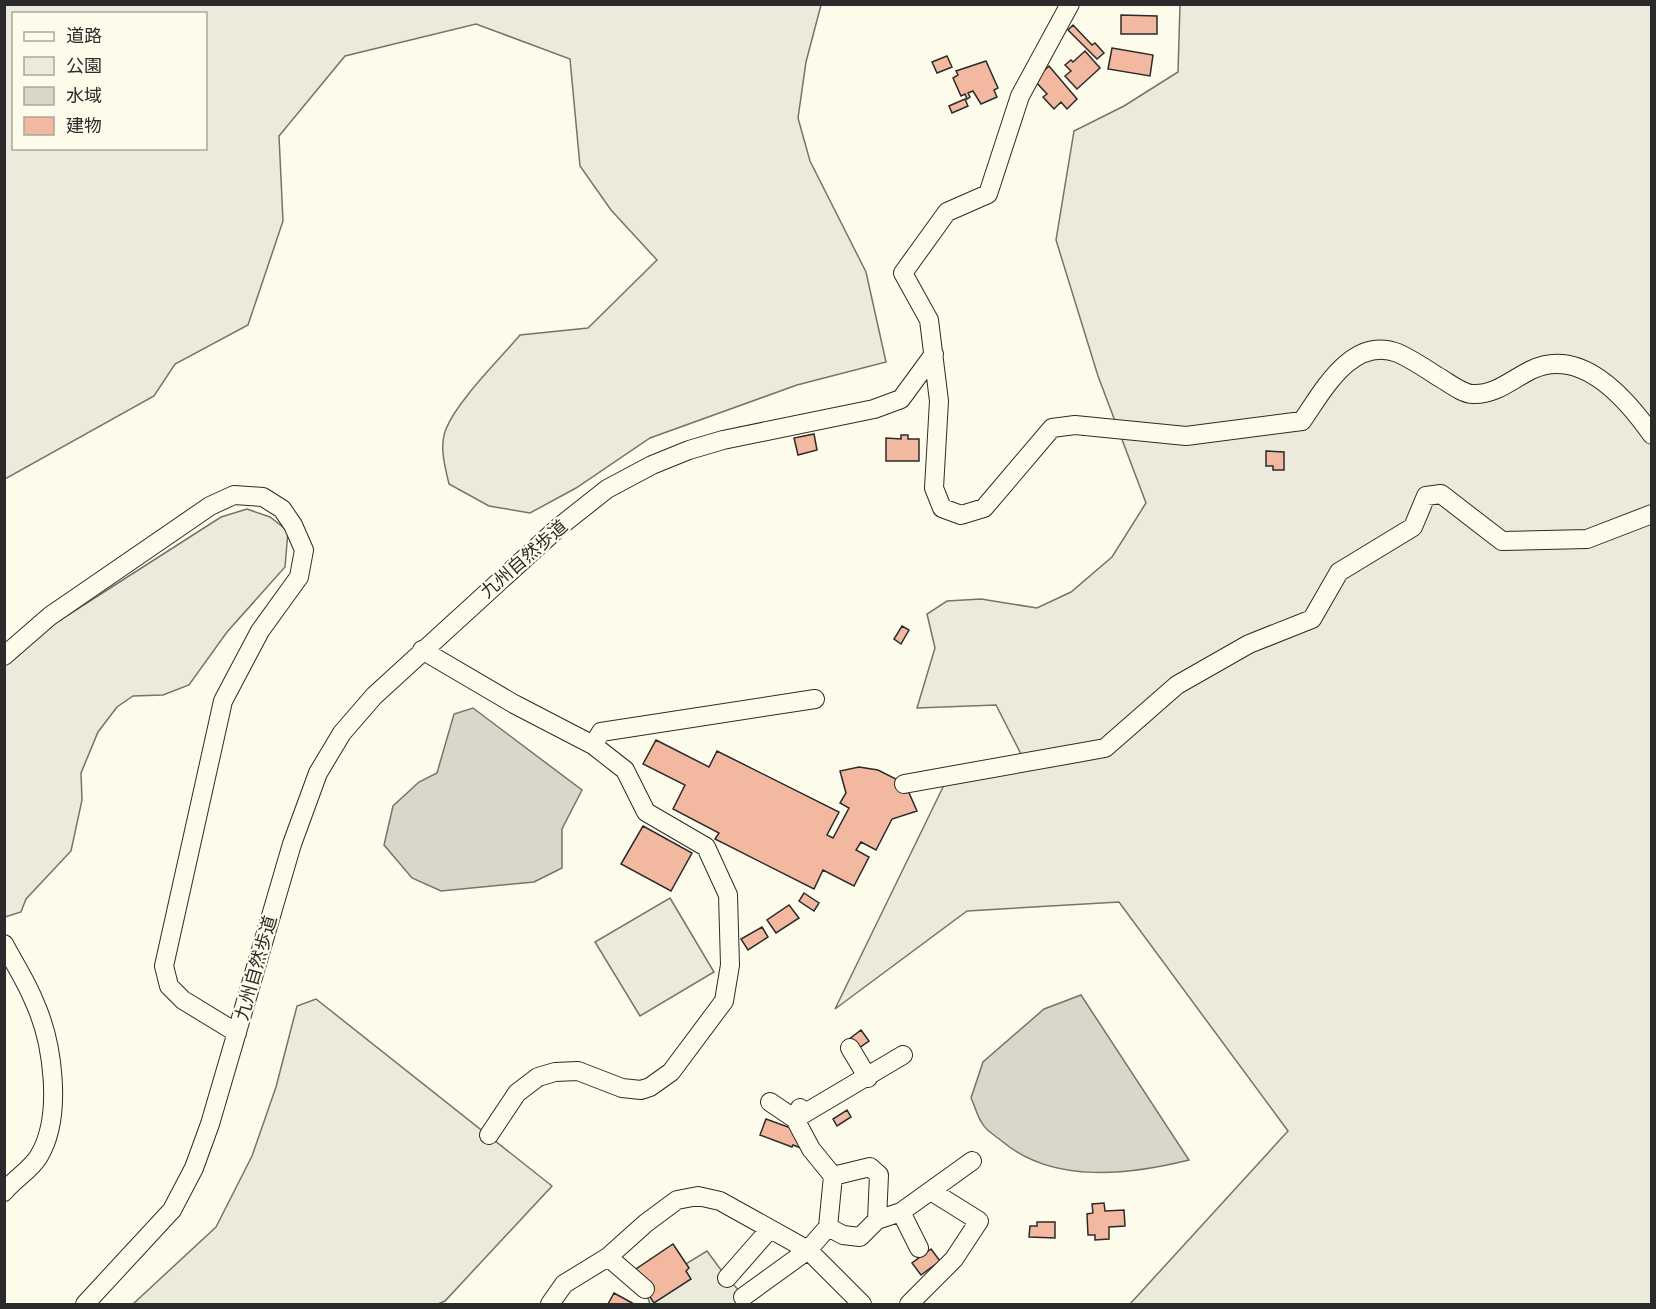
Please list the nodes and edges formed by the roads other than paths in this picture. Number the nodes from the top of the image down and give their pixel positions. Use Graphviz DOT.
graph roads {
  1 [pos="1070,4"];
  2 [pos="934,354"];
  3 [pos="1652,435"];
  4 [pos="1652,514"];
  5 [pos="422,650"];
  6 [pos="4,656"];
  7 [pos="814,699"];
  8 [pos="592,746"];
  9 [pos="904,784"];
  10 [pos="4,944"];
  11 [pos="237,1033"];
  12 [pos="850,1048"];
  13 [pos="903,1054"];
  14 [pos="868,1078"];
  15 [pos="770,1102"];
  16 [pos="798,1111"];
  17 [pos="489,1135"];
  18 [pos="972,1161"];
  19 [pos="833,1176"];
  20 [pos="931,1191"];
  21 [pos="4,1192"];
  22 [pos="902,1212"];
  23 [pos="877,1220"];
  24 [pos="828,1227"];
  25 [pos="770,1229"];
  26 [pos="919,1248"];
  27 [pos="807,1250"];
  28 [pos="608,1257"];
  29 [pos="727,1278"];
  30 [pos="645,1289"];
  31 [pos="743,1297"];
  32 [pos="85,1305"];
  33 [pos="550,1305"];
  34 [pos="862,1305"];
  35 [pos="909,1305"];
  1 -- 2 [label="street"];
  2 -- 3 [label="street"];
  2 -- 5 [label="street, 九州自然歩道"];
  4 -- 9 [label="street"];
  5 -- 8 [label="street"];
  5 -- 11 [label="street, 九州自然歩道"];
  6 -- 11 [label="street"];
  7 -- 8 [label="street"];
  8 -- 17 [label="street"];
  10 -- 21 [label="street"];
  11 -- 32 [label="street, 九州自然歩道"];
  12 -- 14 [label="street"];
  13 -- 14 [label="street"];
  14 -- 16 [label="street"];
  15 -- 16 [label="street"];
  16 -- 19 [label="street"];
  18 -- 20 [label="street"];
  19 -- 23 [label="street"];
  19 -- 24 [label="street"];
  20 -- 22 [label="street"];
  20 -- 35 [label="street"];
  22 -- 23 [label="street"];
  22 -- 26 [label="street"];
  23 -- 24 [label="street"];
  24 -- 27 [label="street"];
  25 -- 27 [label="street"];
  25 -- 28 [label="street"];
  25 -- 29 [label="street"];
  27 -- 31 [label="street"];
  27 -- 34 [label="street"];
  28 -- 30 [label="street"];
  28 -- 33 [label="street"];
}
